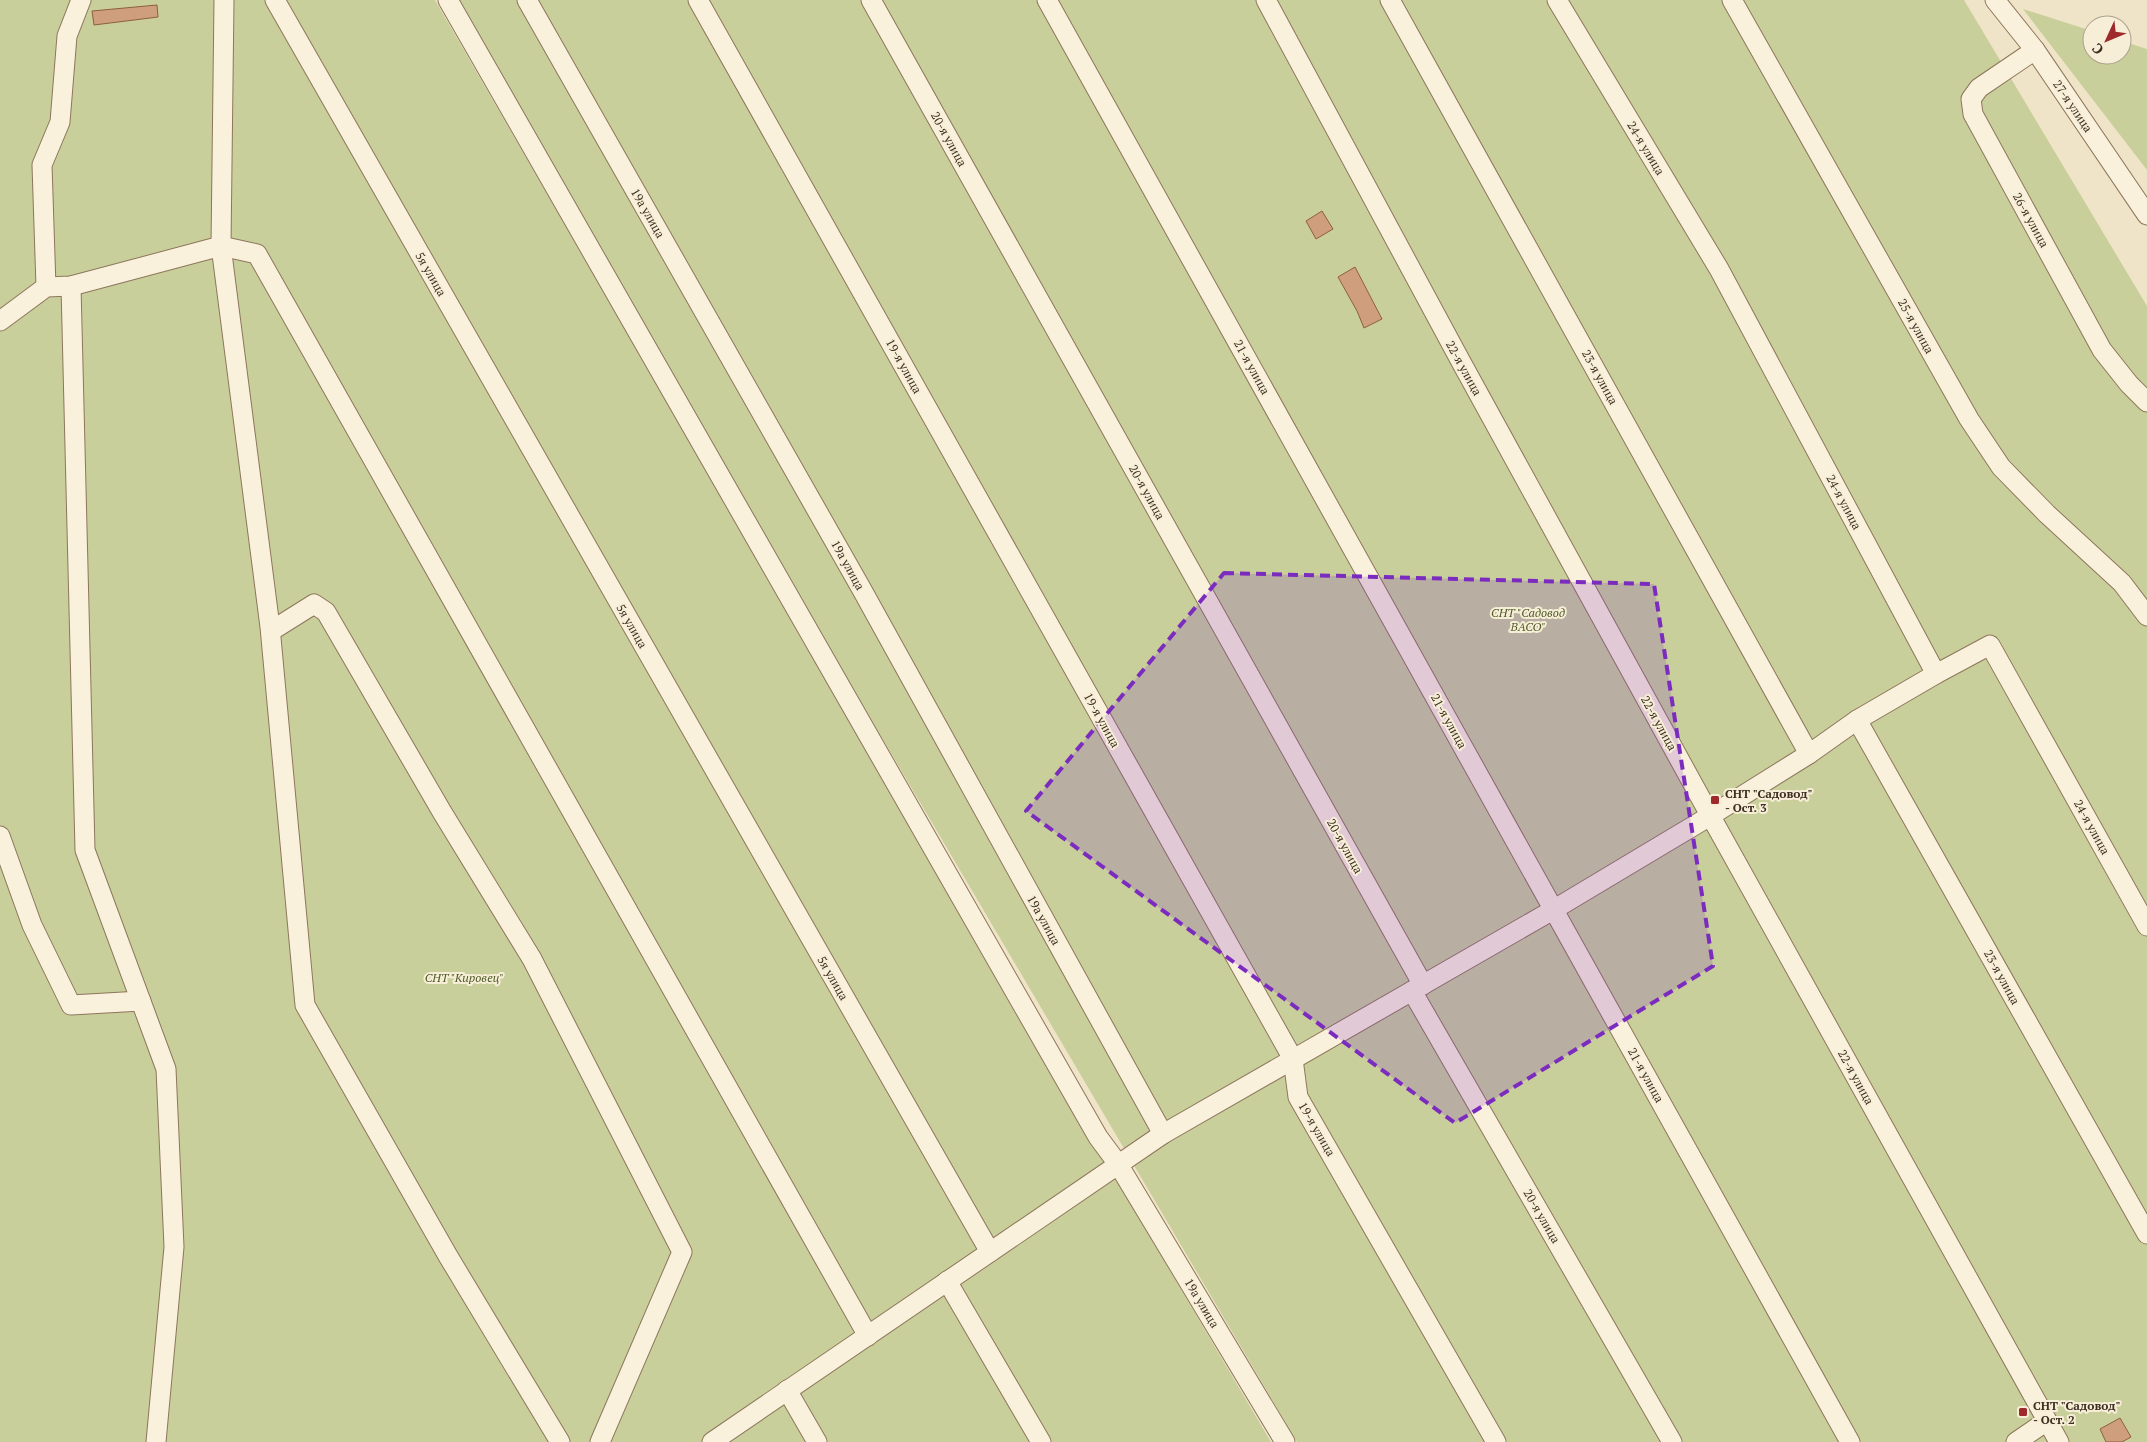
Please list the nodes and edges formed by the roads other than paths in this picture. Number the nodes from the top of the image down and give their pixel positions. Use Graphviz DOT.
graph roads {
  1 [pos="81,0"];
  2 [pos="224,0"];
  3 [pos="274,0"];
  4 [pos="448,0"];
  5 [pos="528,0"];
  6 [pos="698,0"];
  7 [pos="871,0"];
  8 [pos="1047,0"];
  9 [pos="1266,0"];
  10 [pos="1390,0"];
  11 [pos="1557,0"];
  12 [pos="1732,0"];
  13 [pos="1995,0"];
  14 [pos="2035,50"];
  15 [pos="2147,215"];
  16 [pos="221,246"];
  17 [pos="70,286"];
  18 [pos="46,287"];
  19 [pos="0,321"];
  20 [pos="2147,402"];
  21 [pos="2147,616"];
  22 [pos="271,631"];
  23 [pos="1936,674"];
  24 [pos="1858,720"];
  25 [pos="1809,754"];
  26 [pos="1710,816"];
  27 [pos="0,836"];
  28 [pos="1553,910"];
  29 [pos="2147,926"];
  30 [pos="1417,988"];
  31 [pos="140,1001"];
  32 [pos="1293,1059"];
  33 [pos="1163,1134"];
  34 [pos="1118,1164"];
  35 [pos="2147,1234"];
  36 [pos="990,1252"];
  37 [pos="947,1281"];
  38 [pos="868,1336"];
  39 [pos="787,1390"];
  40 [pos="2047,1421"];
  41 [pos="156,1442"];
  42 [pos="560,1442"];
  43 [pos="600,1442"];
  44 [pos="712,1442"];
  45 [pos="817,1442"];
  46 [pos="1041,1442"];
  47 [pos="1285,1442"];
  48 [pos="1496,1442"];
  49 [pos="1672,1442"];
  50 [pos="1850,1442"];
  51 [pos="2016,1442"];
  52 [pos="2059,1442"];
  1 -- 18 [label="street"];
  2 -- 16 [label="street"];
  3 -- 36 [label="street, 5я улица"];
  4 -- 34 [label="street, 19а улица"];
  5 -- 33 [label="street, 19а улица"];
  6 -- 32 [label="street, 19-я улица"];
  7 -- 30 [label="street, 20-я улица"];
  8 -- 28 [label="street, 21-я улица"];
  9 -- 26 [label="street, 22-я улица"];
  10 -- 25 [label="street, 23-я улица"];
  11 -- 23 [label="street, 24-я улица"];
  12 -- 21 [label="street, 25-я улица"];
  13 -- 14 [label="street, 27-я улица"];
  14 -- 15 [label="street, 27-я улица"];
  14 -- 20 [label="street, 26-я улица"];
  16 -- 17 [label="street"];
  16 -- 22 [label="street"];
  16 -- 38 [label="street"];
  17 -- 18 [label="street"];
  17 -- 31 [label="street"];
  18 -- 19 [label="street"];
  22 -- 42 [label="street"];
  22 -- 43 [label="street"];
  23 -- 24 [label="street"];
  23 -- 29 [label="street, 24-я улица"];
  24 -- 25 [label="street"];
  24 -- 35 [label="street, 23-я улица"];
  25 -- 26 [label="street"];
  26 -- 28 [label="street"];
  26 -- 40 [label="street, 22-я улица"];
  27 -- 31 [label="street"];
  28 -- 30 [label="street"];
  28 -- 50 [label="street, 21-я улица"];
  30 -- 32 [label="street"];
  30 -- 49 [label="street, 20-я улица"];
  31 -- 41 [label="street"];
  32 -- 33 [label="street"];
  32 -- 48 [label="street, 19-я улица"];
  33 -- 34 [label="street"];
  34 -- 36 [label="street"];
  34 -- 47 [label="street, 19а улица"];
  36 -- 37 [label="street"];
  37 -- 38 [label="street"];
  37 -- 46 [label="street"];
  38 -- 39 [label="street"];
  39 -- 44 [label="street"];
  39 -- 45 [label="street"];
  40 -- 51 [label="street"];
  40 -- 52 [label="street, 22-я улица"];
}
